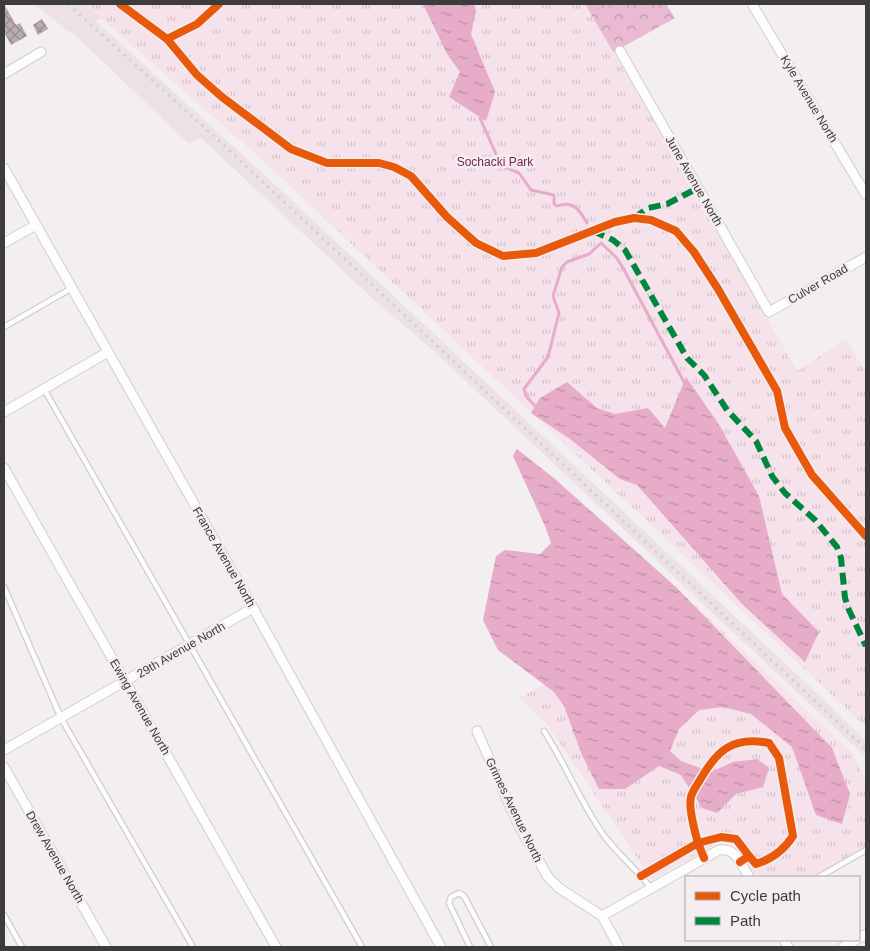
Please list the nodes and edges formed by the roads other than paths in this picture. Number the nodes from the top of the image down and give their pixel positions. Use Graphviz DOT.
graph roads {
  1 [pos="752,4"];
  2 [pos="620,51"];
  3 [pos="41,52"];
  4 [pos="4,74"];
  5 [pos="4,168"];
  6 [pos="866,195"];
  7 [pos="36,225"];
  8 [pos="4,243"];
  9 [pos="866,257"];
  10 [pos="72,288"];
  11 [pos="769,312"];
  12 [pos="4,327"];
  13 [pos="108,352"];
  14 [pos="44,389"];
  15 [pos="4,412"];
  16 [pos="4,468"];
  17 [pos="4,587"];
  18 [pos="253,608"];
  19 [pos="190,644"];
  20 [pos="126,681"];
  21 [pos="62,718"];
  22 [pos="544,730"];
  23 [pos="476,731"];
  24 [pos="4,750"];
  25 [pos="4,767"];
  26 [pos="866,850"];
  27 [pos="748,876"];
  28 [pos="821,876"];
  29 [pos="651,888"];
  30 [pos="4,916"];
  31 [pos="602,916"];
  32 [pos="22,947"];
  33 [pos="106,947"];
  34 [pos="193,947"];
  35 [pos="276,947"];
  36 [pos="362,947"];
  37 [pos="441,947"];
  38 [pos="470,947"];
  39 [pos="491,947"];
  40 [pos="619,947"];
  1 -- 6 [label="street, Kyle Avenue North"];
  2 -- 11 [label="street, June Avenue North"];
  3 -- 4 [label="street"];
  5 -- 7 [label="street, France Avenue North"];
  7 -- 8 [label="street"];
  7 -- 10 [label="street, France Avenue North"];
  9 -- 11 [label="street, Culver Road"];
  10 -- 12 [label="lane"];
  10 -- 13 [label="street, France Avenue North"];
  13 -- 14 [label="street"];
  13 -- 18 [label="street, France Avenue North"];
  14 -- 15 [label="street"];
  14 -- 19 [label="lane"];
  16 -- 20 [label="street, Ewing Avenue North"];
  17 -- 21 [label="lane"];
  18 -- 19 [label="street, 29th Avenue North"];
  18 -- 37 [label="street, France Avenue North"];
  19 -- 20 [label="street, 29th Avenue North"];
  19 -- 36 [label="lane"];
  20 -- 21 [label="street, 29th Avenue North"];
  20 -- 35 [label="street, Ewing Avenue North"];
  21 -- 24 [label="street, 29th Avenue North"];
  21 -- 34 [label="lane"];
  22 -- 29 [label="lane"];
  23 -- 31 [label="street, Grimes Avenue North"];
  25 -- 33 [label="street, Drew Avenue North"];
  26 -- 28 [label="lane"];
  27 -- 29 [label="street"];
  29 -- 31 [label="street"];
  30 -- 32 [label="lane"];
  31 -- 40 [label="street, Grimes Avenue North"];
  38 -- 39 [label="lane"];
}
